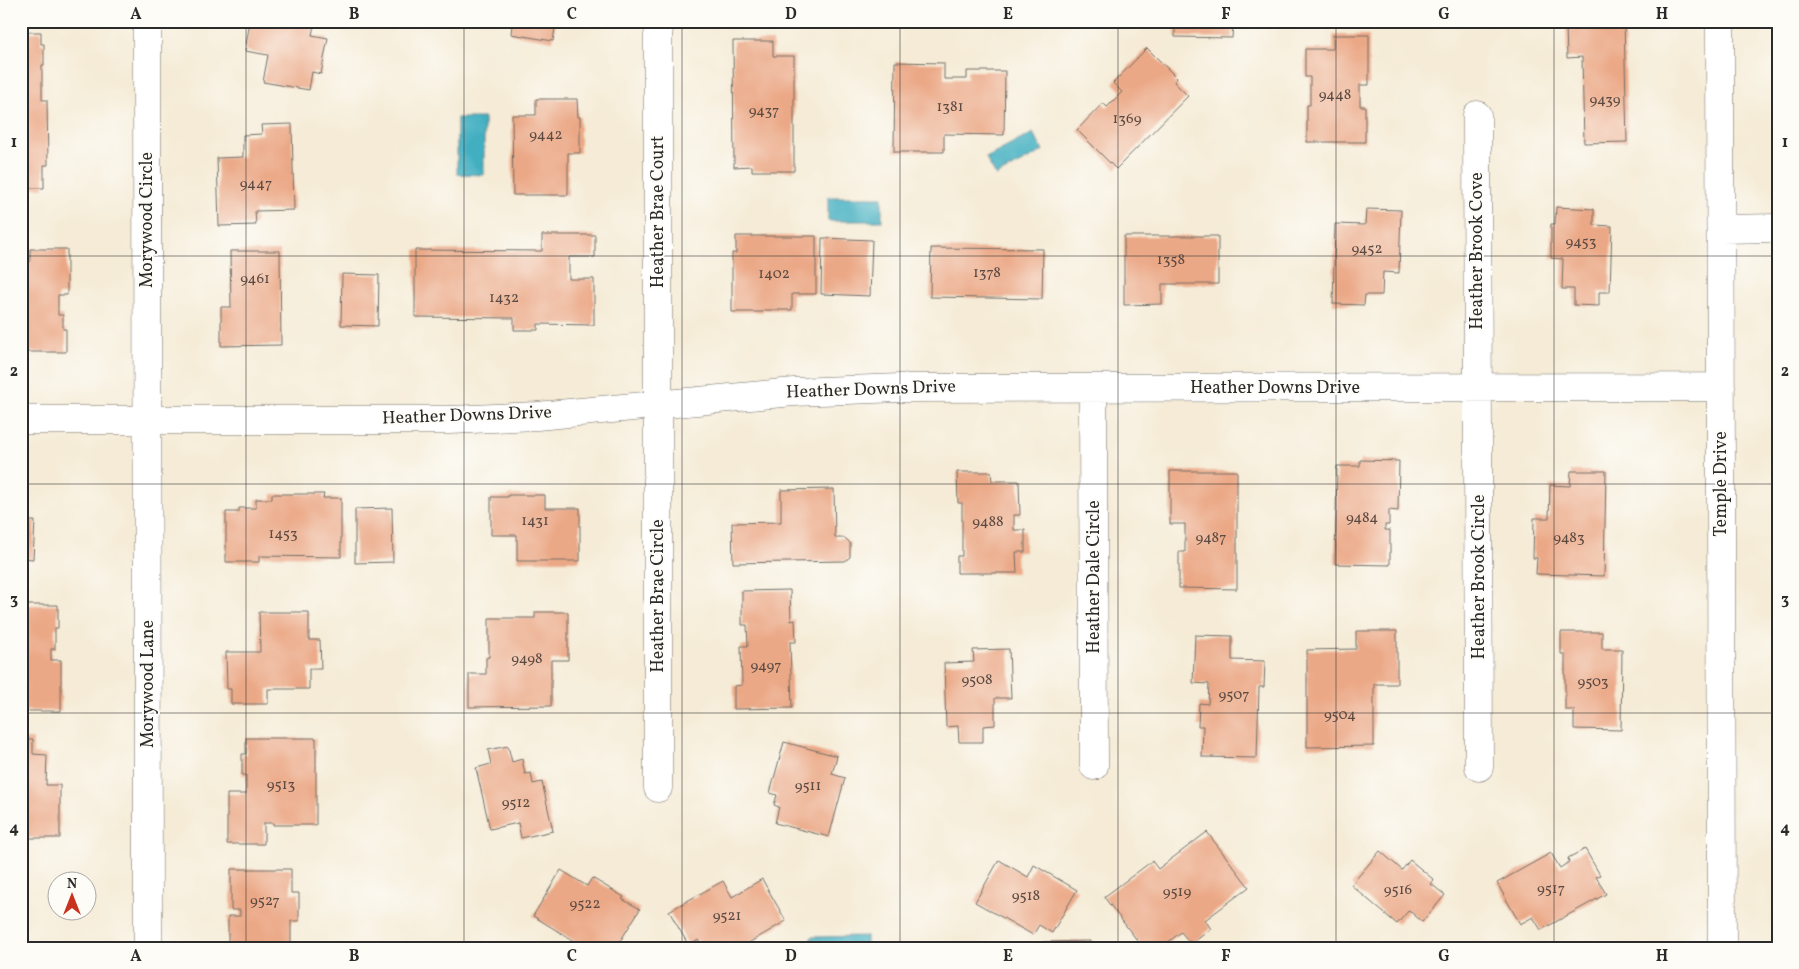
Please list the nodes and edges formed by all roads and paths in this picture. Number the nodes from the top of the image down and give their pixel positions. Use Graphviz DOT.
graph roads {
  1 [pos="147,21"];
  2 [pos="660,21"];
  3 [pos="1720,21"];
  4 [pos="1476,115"];
  5 [pos="1778,228"];
  6 [pos="1720,229"];
  7 [pos="1093,388"];
  8 [pos="1478,388"];
  9 [pos="1721,388"];
  10 [pos="658,403"];
  11 [pos="21,420"];
  12 [pos="147,420"];
  13 [pos="1094,766"];
  14 [pos="1479,767"];
  15 [pos="658,788"];
  16 [pos="148,948"];
  17 [pos="1722,948"];
  1 -- 12 [label="street, Morywood Circle"];
  2 -- 10 [label="street, Heather Brae Court"];
  3 -- 6 [label="street, Temple Drive"];
  4 -- 8 [label="street, Heather Brook Cove"];
  5 -- 6 [label="street"];
  6 -- 9 [label="street, Temple Drive"];
  7 -- 8 [label="street, Heather Downs Drive"];
  7 -- 10 [label="street, Heather Downs Drive"];
  7 -- 13 [label="street, Heather Dale Circle"];
  8 -- 9 [label="street, Heather Downs Drive"];
  8 -- 14 [label="street, Heather Brook Circle"];
  9 -- 17 [label="street, Temple Drive"];
  10 -- 12 [label="street, Heather Downs Drive"];
  10 -- 15 [label="street, Heather Brae Circle"];
  11 -- 12 [label="street, Heather Downs Drive"];
  12 -- 16 [label="street, Morywood Lane"];
}
